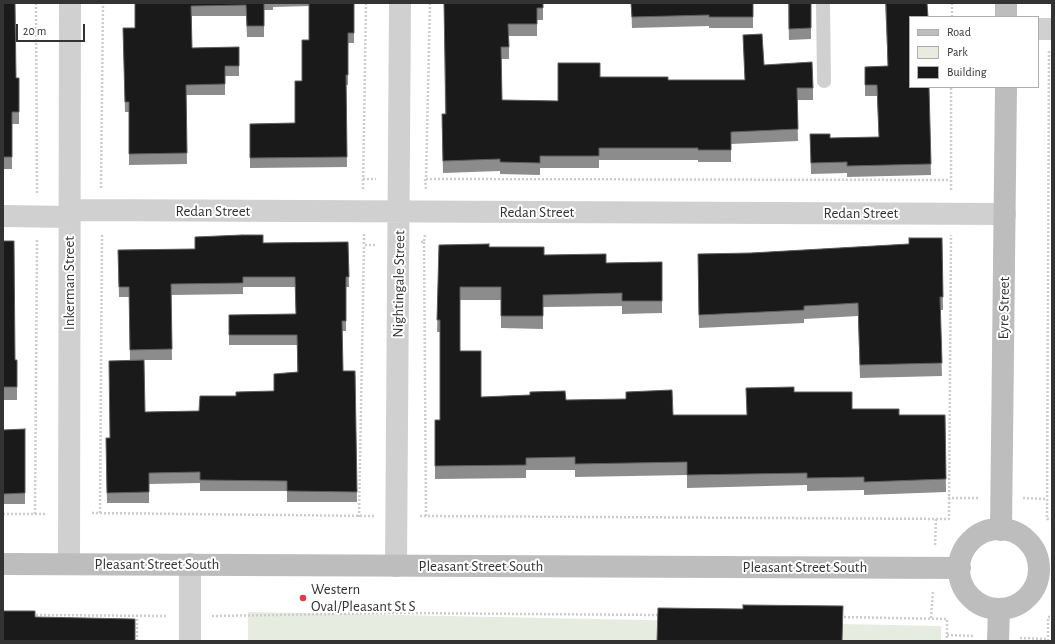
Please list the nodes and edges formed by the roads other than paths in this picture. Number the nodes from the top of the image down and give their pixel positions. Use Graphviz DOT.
graph roads {
  1 [pos="70,3"];
  2 [pos="400,3"];
  3 [pos="823,3"];
  4 [pos="1006,3"];
  5 [pos="1006,16"];
  6 [pos="1039,29"];
  7 [pos="1052,29"];
  8 [pos="824,81"];
  9 [pos="1006,88"];
  10 [pos="400,212"];
  11 [pos="70,213"];
  12 [pos="1005,214"];
  13 [pos="3,216"];
  14 [pos="1002,530"];
  15 [pos="3,564"];
  16 [pos="69,564"];
  17 [pos="190,564"];
  18 [pos="396,566"];
  19 [pos="960,568"];
  20 [pos="1045,571"];
  21 [pos="999,609"];
  22 [pos="190,641"];
  23 [pos="998,641"];
  1 -- 11 [label="street, Inkerman Street"];
  2 -- 10 [label="street, Nightingale Street"];
  3 -- 8 [label="lane"];
  4 -- 5 [label="street"];
  6 -- 7 [label="street"];
  9 -- 12 [label="street, Eyre Street"];
  10 -- 11 [label="street, Redan Street"];
  10 -- 12 [label="street, Redan Street"];
  10 -- 18 [label="street, Nightingale Street"];
  11 -- 13 [label="street, Redan Street"];
  11 -- 16 [label="street, Inkerman Street"];
  12 -- 14 [label="street, Eyre Street"];
  14 -- 19 [label="street"];
  14 -- 20 [label="street"];
  15 -- 16 [label="street, Pleasant Street South"];
  16 -- 17 [label="street, Pleasant Street South"];
  17 -- 18 [label="street, Pleasant Street South"];
  17 -- 22 [label="street"];
  18 -- 19 [label="street, Pleasant Street South"];
  19 -- 21 [label="street"];
  20 -- 21 [label="street"];
  21 -- 23 [label="street"];
}
